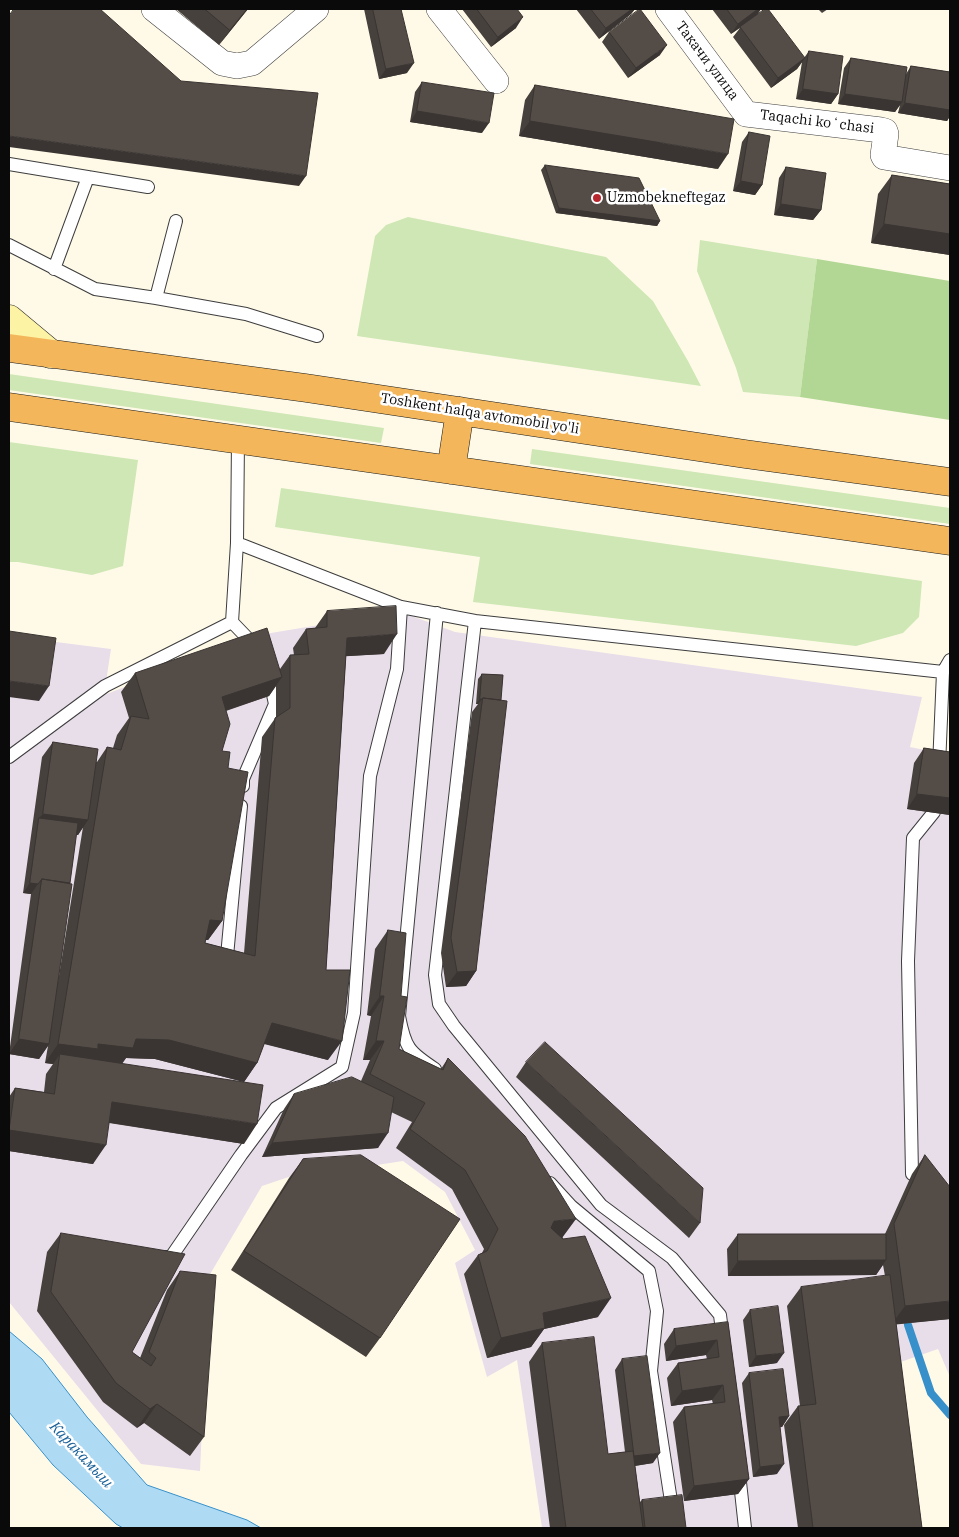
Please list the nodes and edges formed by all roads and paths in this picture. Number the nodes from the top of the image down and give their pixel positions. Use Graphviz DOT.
graph roads {
  1 [pos="154,9"];
  2 [pos="316,9"];
  3 [pos="439,9"];
  4 [pos="668,9"];
  5 [pos="496,80"];
  6 [pos="746,114"];
  7 [pos="9,164"];
  8 [pos="950,168"];
  9 [pos="88,177"];
  10 [pos="148,187"];
  11 [pos="176,221"];
  12 [pos="9,245"];
  13 [pos="54,269"];
  14 [pos="156,298"];
  15 [pos="9,319"];
  16 [pos="317,336"];
  17 [pos="9,348"];
  18 [pos="51,354"];
  19 [pos="9,407"];
  20 [pos="460,411"];
  21 [pos="238,440"];
  22 [pos="451,470"];
  23 [pos="950,482"];
  24 [pos="950,541"];
  25 [pos="237,543"];
  26 [pos="401,607"];
  27 [pos="437,613"];
  28 [pos="475,621"];
  29 [pos="232,622"];
  30 [pos="950,660"];
  31 [pos="942,672"];
  32 [pos="9,757"];
  33 [pos="939,766"];
  34 [pos="934,812"];
  35 [pos="227,956"];
  36 [pos="446,1076"];
  37 [pos="539,1170"];
  38 [pos="912,1174"];
  39 [pos="152,1256"];
  40 [pos="725,1354"];
  41 [pos="737,1460"];
  42 [pos="671,1501"];
  43 [pos="745,1528"];
  1 -- 2 [label="street"];
  3 -- 5 [label="street"];
  4 -- 6 [label="street, Такачи улица"];
  6 -- 8 [label="street, Taqachi koʻchasi"];
  7 -- 9 [label="lane"];
  9 -- 10 [label="lane"];
  9 -- 13 [label="lane"];
  11 -- 14 [label="lane"];
  12 -- 13 [label="lane"];
  13 -- 14 [label="lane"];
  14 -- 16 [label="lane"];
  15 -- 18 [label="main road"];
  17 -- 18 [label="highway, Toshkent halqa avtomobil yo'li"];
  18 -- 20 [label="highway, Toshkent halqa avtomobil yo'li"];
  19 -- 21 [label="highway"];
  20 -- 22 [label="highway"];
  20 -- 23 [label="highway, Toshkent halqa avtomobil yo'li"];
  21 -- 22 [label="highway"];
  21 -- 25 [label="lane"];
  22 -- 24 [label="highway"];
  25 -- 26 [label="lane"];
  25 -- 29 [label="lane"];
  26 -- 27 [label="lane"];
  26 -- 39 [label="lane"];
  27 -- 28 [label="lane"];
  27 -- 36 [label="lane"];
  28 -- 31 [label="lane"];
  28 -- 40 [label="lane"];
  29 -- 32 [label="lane"];
  29 -- 35 [label="lane"];
  30 -- 31 [label="lane"];
  31 -- 33 [label="lane"];
  34 -- 38 [label="lane"];
  37 -- 42 [label="lane"];
  41 -- 43 [label="lane"];
}
